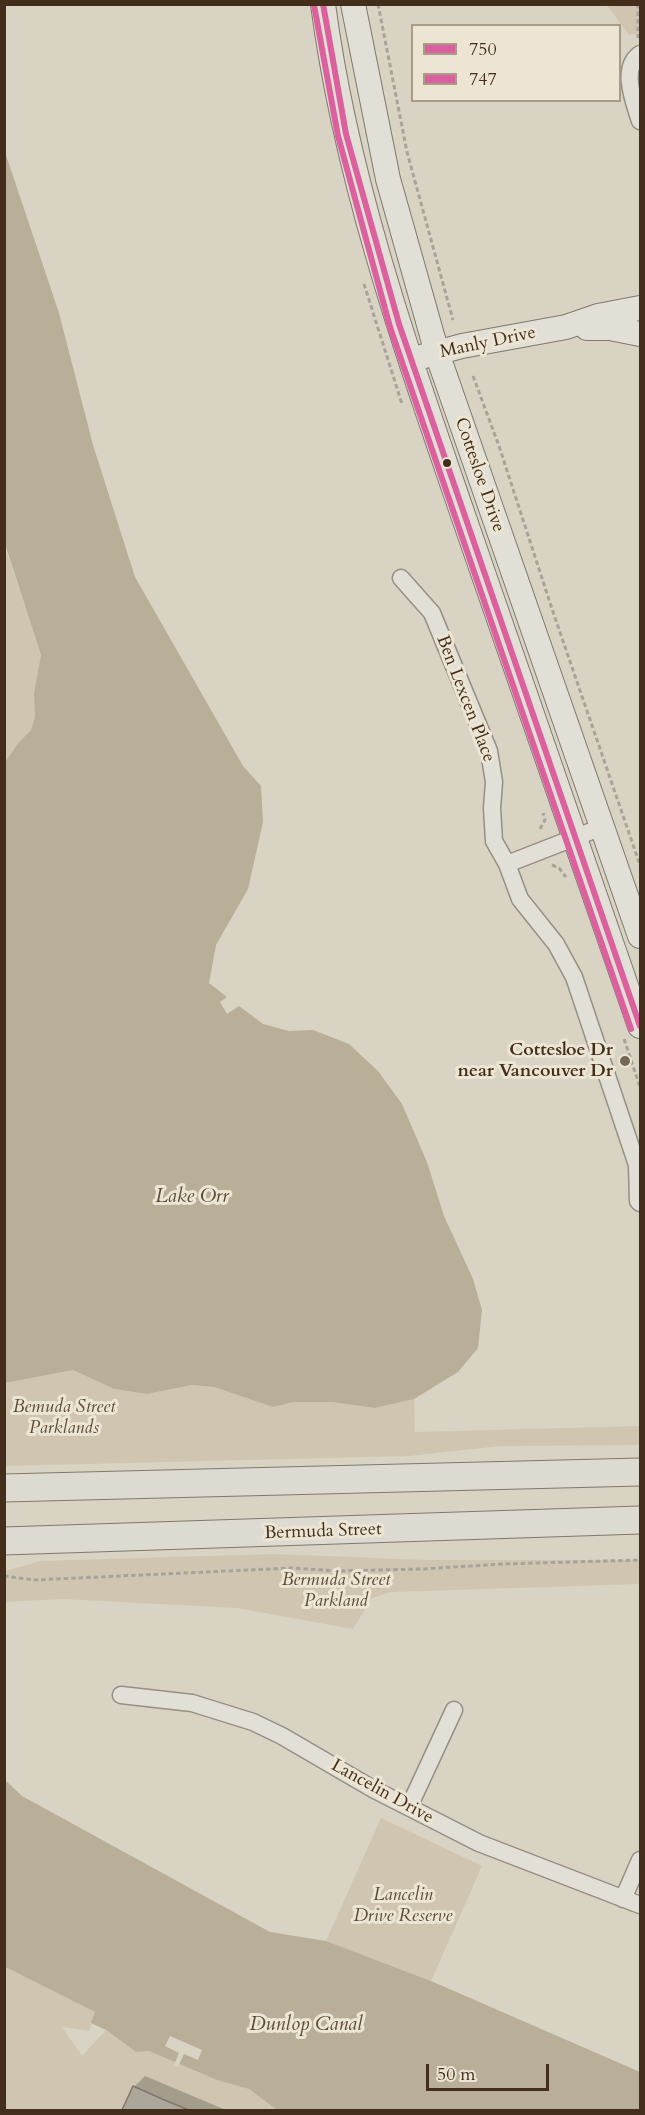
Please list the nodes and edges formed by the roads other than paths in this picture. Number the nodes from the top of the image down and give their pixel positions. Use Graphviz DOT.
graph roads {
  1 [pos="323,4"];
  2 [pos="353,4"];
  3 [pos="640,49"];
  4 [pos="640,121"];
  5 [pos="640,308"];
  6 [pos="566,327"];
  7 [pos="640,334"];
  8 [pos="437,353"];
  9 [pos="410,360"];
  10 [pos="401,578"];
  11 [pos="602,827"];
  12 [pos="575,837"];
  13 [pos="507,864"];
  14 [pos="640,936"];
  15 [pos="640,1026"];
  16 [pos="640,1203"];
  17 [pos="640,1472"];
  18 [pos="4,1488"];
  19 [pos="640,1520"];
  20 [pos="4,1541"];
  21 [pos="121,1695"];
  22 [pos="454,1710"];
  23 [pos="409,1807"];
  24 [pos="640,1860"];
  25 [pos="623,1899"];
  26 [pos="640,1905"];
  1 -- 9 [label="main road, Cottesloe Drive"];
  2 -- 8 [label="main road, Cottesloe Drive"];
  3 -- 4 [label="street"];
  5 -- 6 [label="main road, Manly Drive"];
  6 -- 7 [label="main road, Manly Drive"];
  6 -- 8 [label="main road, Manly Drive"];
  8 -- 9 [label="main road, Manly Drive"];
  8 -- 11 [label="main road, Cottesloe Drive"];
  9 -- 12 [label="main road, Cottesloe Drive"];
  10 -- 13 [label="street, Ben Lexcen Place"];
  11 -- 12 [label="street"];
  11 -- 14 [label="main road, Cottesloe Drive"];
  12 -- 13 [label="street"];
  12 -- 15 [label="main road, Cottesloe Drive"];
  13 -- 16 [label="street, Ben Lexcen Place"];
  17 -- 18 [label="main road"];
  19 -- 20 [label="main road, Bermuda Street"];
  21 -- 23 [label="street, Lancelin Drive"];
  22 -- 23 [label="street"];
  23 -- 25 [label="street, Lancelin Drive"];
  24 -- 25 [label="street"];
  25 -- 26 [label="street, Lancelin Drive"];
}
